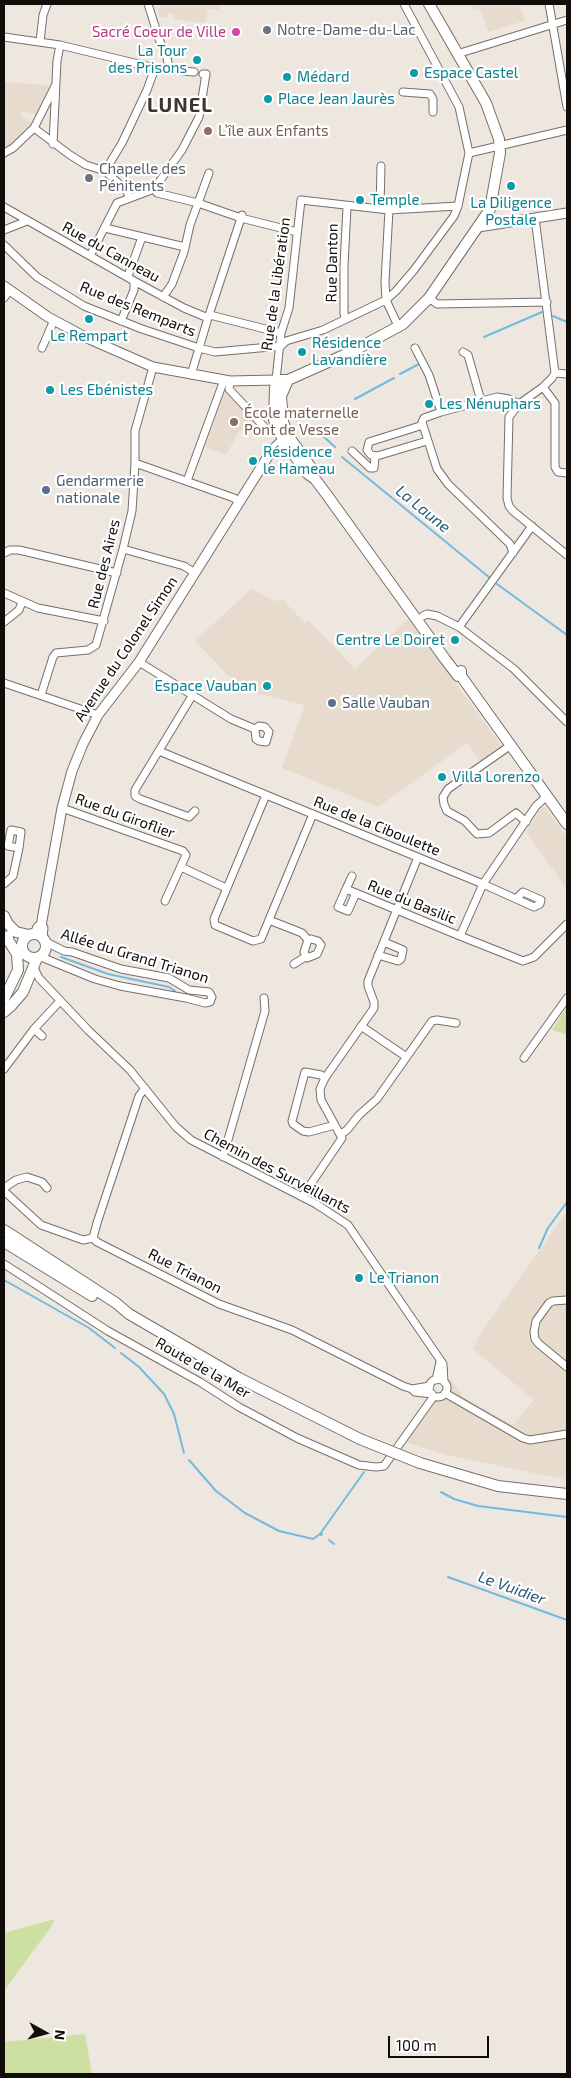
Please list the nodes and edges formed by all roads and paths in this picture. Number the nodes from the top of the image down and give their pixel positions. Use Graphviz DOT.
graph roads {
  1 [pos="47,4"];
  2 [pos="148,4"];
  3 [pos="404,4"];
  4 [pos="428,4"];
  5 [pos="549,4"];
  6 [pos="567,20"];
  7 [pos="552,25"];
  8 [pos="4,37"];
  9 [pos="40,42"];
  10 [pos="60,45"];
  11 [pos="457,54"];
  12 [pos="155,68"];
  13 [pos="169,68"];
  14 [pos="194,72"];
  15 [pos="205,74"];
  16 [pos="56,85"];
  17 [pos="403,92"];
  18 [pos="567,107"];
  19 [pos="434,112"];
  20 [pos="34,128"];
  21 [pos="567,130"];
  22 [pos="53,144"];
  23 [pos="500,146"];
  24 [pos="4,153"];
  25 [pos="469,153"];
  26 [pos="381,166"];
  27 [pos="105,172"];
  28 [pos="209,173"];
  29 [pos="154,189"];
  30 [pos="130,198"];
  31 [pos="198,203"];
  32 [pos="458,206"];
  33 [pos="4,207"];
  34 [pos="347,207"];
  35 [pos="380,208"];
  36 [pos="389,210"];
  37 [pos="489,212"];
  38 [pos="567,213"];
  39 [pos="241,216"];
  40 [pos="535,218"];
  41 [pos="27,221"];
  42 [pos="495,223"];
  43 [pos="478,227"];
  44 [pos="105,228"];
  45 [pos="4,230"];
  46 [pos="297,232"];
  47 [pos="142,237"];
  48 [pos="4,244"];
  49 [pos="185,247"];
  50 [pos="90,256"];
  51 [pos="128,276"];
  52 [pos="134,281"];
  53 [pos="6,292"];
  54 [pos="163,297"];
  55 [pos="429,298"];
  56 [pos="386,300"];
  57 [pos="547,302"];
  58 [pos="209,317"];
  59 [pos="346,319"];
  60 [pos="54,320"];
  61 [pos="122,321"];
  62 [pos="399,328"];
  63 [pos="281,334"];
  64 [pos="281,346"];
  65 [pos="42,348"];
  66 [pos="199,348"];
  67 [pos="415,348"];
  68 [pos="463,352"];
  69 [pos="153,367"];
  70 [pos="555,374"];
  71 [pos="567,374"];
  72 [pos="191,375"];
  73 [pos="276,376"];
  74 [pos="288,380"];
  75 [pos="227,381"];
  76 [pos="543,387"];
  77 [pos="504,398"];
  78 [pos="481,401"];
  79 [pos="519,404"];
  80 [pos="442,412"];
  81 [pos="511,412"];
  82 [pos="422,425"];
  83 [pos="277,428"];
  84 [pos="286,438"];
  85 [pos="427,441"];
  86 [pos="352,451"];
  87 [pos="375,456"];
  88 [pos="135,463"];
  89 [pos="567,473"];
  90 [pos="187,481"];
  91 [pos="239,502"];
  92 [pos="532,526"];
  93 [pos="514,548"];
  94 [pos="123,549"];
  95 [pos="4,553"];
  96 [pos="567,555"];
  97 [pos="116,573"];
  98 [pos="195,573"];
  99 [pos="4,593"];
  100 [pos="22,602"];
  101 [pos="421,618"];
  102 [pos="104,621"];
  103 [pos="4,622"];
  104 [pos="459,627"];
  105 [pos="139,662"];
  106 [pos="4,683"];
  107 [pos="41,695"];
  108 [pos="192,696"];
  109 [pos="98,715"];
  110 [pos="567,722"];
  111 [pos="255,729"];
  112 [pos="511,745"];
  113 [pos="159,751"];
  114 [pos="266,795"];
  115 [pos="547,796"];
  116 [pos="62,808"];
  117 [pos="196,811"];
  118 [pos="313,814"];
  119 [pos="526,822"];
  120 [pos="567,824"];
  121 [pos="19,848"];
  122 [pos="418,857"];
  123 [pos="181,867"];
  124 [pos="352,876"];
  125 [pos="4,884"];
  126 [pos="483,884"];
  127 [pos="226,888"];
  128 [pos="346,889"];
  129 [pos="356,893"];
  130 [pos="517,898"];
  131 [pos="165,901"];
  132 [pos="397,910"];
  133 [pos="4,916"];
  134 [pos="269,920"];
  135 [pos="567,924"];
  136 [pos="6,933"];
  137 [pos="39,935"];
  138 [pos="460,936"];
  139 [pos="308,940"];
  140 [pos="384,942"];
  141 [pos="23,950"];
  142 [pos="378,955"];
  143 [pos="305,957"];
  144 [pos="37,960"];
  145 [pos="294,964"];
  146 [pos="39,978"];
  147 [pos="28,982"];
  148 [pos="264,998"];
  149 [pos="567,998"];
  150 [pos="60,1001"];
  151 [pos="5,1007"];
  152 [pos="456,1023"];
  153 [pos="361,1026"];
  154 [pos="34,1029"];
  155 [pos="42,1036"];
  156 [pos="405,1056"];
  157 [pos="524,1058"];
  158 [pos="4,1069"];
  159 [pos="325,1078"];
  160 [pos="145,1088"];
  161 [pos="335,1125"];
  162 [pos="341,1134"];
  163 [pos="223,1157"];
  164 [pos="47,1188"];
  165 [pos="4,1190"];
  166 [pos="302,1197"];
  167 [pos="4,1230"];
  168 [pos="94,1238"];
  169 [pos="4,1242"];
  170 [pos="4,1264"];
  171 [pos="567,1300"];
  172 [pos="128,1314"];
  173 [pos="440,1362"];
  174 [pos="567,1367"];
  175 [pos="436,1380"];
  176 [pos="444,1382"];
  177 [pos="430,1386"];
  178 [pos="412,1389"];
  179 [pos="445,1393"];
  180 [pos="433,1395"];
  181 [pos="567,1434"];
  182 [pos="567,1494"];
  1 -- 9 [label="street"];
  2 -- 13 [label="street"];
  3 -- 25 [label="street"];
  4 -- 11 [label="main road"];
  5 -- 7 [label="street"];
  6 -- 7 [label="street"];
  7 -- 11 [label="street"];
  7 -- 18 [label="street"];
  8 -- 9 [label="street"];
  9 -- 10 [label="street"];
  10 -- 12 [label="street"];
  10 -- 16 [label="street"];
  11 -- 23 [label="main road"];
  12 -- 13 [label="street"];
  12 -- 27 [label="street"];
  13 -- 14 [label="street"];
  15 -- 29 [label="street"];
  16 -- 20 [label="street"];
  16 -- 22 [label="street"];
  17 -- 19 [label="street"];
  20 -- 22 [label="street"];
  20 -- 24 [label="street"];
  21 -- 23 [label="street"];
  22 -- 27 [label="street"];
  23 -- 25 [label="street"];
  23 -- 37 [label="main road"];
  25 -- 32 [label="street"];
  26 -- 35 [label="street"];
  27 -- 30 [label="street"];
  28 -- 31 [label="street"];
  29 -- 30 [label="street"];
  29 -- 31 [label="street"];
  30 -- 44 [label="street"];
  31 -- 39 [label="street"];
  31 -- 49 [label="street"];
  32 -- 36 [label="street"];
  32 -- 56 [label="street"];
  33 -- 41 [label="street, Rue du Canneau"];
  34 -- 35 [label="street"];
  34 -- 46 [label="street, Rue de la Libération"];
  34 -- 59 [label="street, Rue Danton"];
  35 -- 36 [label="street"];
  36 -- 56 [label="street"];
  37 -- 42 [label="main road"];
  37 -- 43 [label="main road"];
  38 -- 40 [label="main road"];
  39 -- 46 [label="street"];
  39 -- 58 [label="street"];
  40 -- 42 [label="main road"];
  40 -- 57 [label="street"];
  41 -- 45 [label="street"];
  41 -- 50 [label="street, Rue du Canneau"];
  42 -- 43 [label="main road"];
  43 -- 55 [label="main road"];
  44 -- 47 [label="street"];
  44 -- 50 [label="street"];
  46 -- 63 [label="street, Rue de la Libération"];
  47 -- 49 [label="street"];
  47 -- 51 [label="street"];
  48 -- 61 [label="street, Rue des Remparts"];
  49 -- 54 [label="street"];
  50 -- 51 [label="street, Rue du Canneau"];
  51 -- 52 [label="street, Rue du Canneau"];
  52 -- 54 [label="street, Rue du Canneau"];
  52 -- 61 [label="street"];
  53 -- 60 [label="main road"];
  54 -- 58 [label="street, Rue du Canneau"];
  55 -- 57 [label="street"];
  55 -- 62 [label="main road"];
  56 -- 59 [label="street, Rue des Remparts"];
  56 -- 62 [label="street"];
  57 -- 70 [label="street"];
  58 -- 63 [label="street, Rue du Canneau"];
  58 -- 66 [label="street"];
  59 -- 64 [label="street, Rue des Remparts"];
  60 -- 65 [label="street"];
  60 -- 69 [label="main road"];
  61 -- 66 [label="street, Rue des Remparts"];
  62 -- 74 [label="main road"];
  63 -- 64 [label="street, Rue de la Libération"];
  64 -- 66 [label="street, Rue des Remparts"];
  64 -- 73 [label="street, Rue de la Libération"];
  66 -- 72 [label="street"];
  67 -- 80 [label="street"];
  68 -- 78 [label="street"];
  69 -- 72 [label="main road"];
  69 -- 88 [label="street, Rue des Aires"];
  70 -- 71 [label="street"];
  70 -- 76 [label="street"];
  72 -- 75 [label="main road"];
  73 -- 74 [label="main road"];
  73 -- 75 [label="main road"];
  73 -- 83 [label="main road"];
  74 -- 84 [label="main road"];
  75 -- 83 [label="street"];
  75 -- 90 [label="street"];
  76 -- 79 [label="street"];
  76 -- 89 [label="street"];
  77 -- 78 [label="street"];
  77 -- 79 [label="street"];
  77 -- 81 [label="street"];
  78 -- 80 [label="street"];
  79 -- 81 [label="street"];
  80 -- 82 [label="street"];
  81 -- 92 [label="street"];
  82 -- 85 [label="street"];
  82 -- 87 [label="street"];
  83 -- 84 [label="main road"];
  84 -- 91 [label="main road, Avenue du Colonel Simon"];
  84 -- 101 [label="main road"];
  85 -- 87 [label="street"];
  85 -- 93 [label="street"];
  86 -- 87 [label="street"];
  88 -- 90 [label="street"];
  88 -- 94 [label="street, Rue des Aires"];
  90 -- 91 [label="street"];
  91 -- 98 [label="main road, Avenue du Colonel Simon"];
  92 -- 93 [label="street"];
  92 -- 96 [label="street"];
  93 -- 104 [label="street"];
  94 -- 97 [label="street, Rue des Aires"];
  94 -- 98 [label="street"];
  95 -- 97 [label="street"];
  97 -- 102 [label="street, Rue des Aires"];
  98 -- 105 [label="main road, Avenue du Colonel Simon"];
  99 -- 100 [label="street"];
  100 -- 102 [label="street"];
  100 -- 103 [label="street"];
  101 -- 104 [label="street"];
  101 -- 112 [label="main road"];
  102 -- 107 [label="street, Rue des Aires"];
  104 -- 110 [label="street"];
  105 -- 108 [label="street"];
  105 -- 109 [label="main road, Avenue du Colonel Simon"];
  106 -- 107 [label="street"];
  107 -- 109 [label="street"];
  108 -- 111 [label="street"];
  108 -- 113 [label="street"];
  109 -- 116 [label="main road, Avenue du Colonel Simon"];
  112 -- 115 [label="main road"];
  112 -- 119 [label="street"];
  113 -- 114 [label="street, Rue de la Ciboulette"];
  113 -- 117 [label="street"];
  114 -- 118 [label="street, Rue de la Ciboulette"];
  114 -- 127 [label="street"];
  115 -- 119 [label="street"];
  115 -- 120 [label="main road"];
  116 -- 123 [label="street, Rue du Giroflier"];
  116 -- 137 [label="main road, Avenue du Colonel Simon"];
  118 -- 122 [label="street, Rue de la Ciboulette"];
  118 -- 134 [label="street"];
  119 -- 126 [label="street"];
  121 -- 125 [label="street"];
  122 -- 126 [label="street, Rue de la Ciboulette"];
  122 -- 132 [label="street"];
  123 -- 127 [label="street"];
  123 -- 131 [label="street"];
  124 -- 128 [label="street, Rue du Basilic"];
  126 -- 130 [label="street, Rue de la Ciboulette"];
  126 -- 138 [label="street, Rue du Basilic"];
  127 -- 134 [label="street"];
  128 -- 129 [label="street, Rue du Basilic"];
  128 -- 129 [label="street, Rue du Basilic"];
  129 -- 132 [label="street, Rue du Basilic"];
  132 -- 138 [label="street, Rue du Basilic"];
  132 -- 140 [label="street"];
  133 -- 137 [label="main road"];
  134 -- 139 [label="street"];
  135 -- 138 [label="street"];
  136 -- 141 [label="main road"];
  136 -- 151 [label="main road"];
  137 -- 141 [label="main road"];
  137 -- 144 [label="main road"];
  137 -- 144 [label="street, Allée du Grand Trianon"];
  139 -- 143 [label="street"];
  139 -- 143 [label="street"];
  140 -- 142 [label="street"];
  140 -- 142 [label="street"];
  141 -- 144 [label="main road"];
  141 -- 151 [label="main road"];
  142 -- 153 [label="street"];
  143 -- 145 [label="street"];
  144 -- 146 [label="street, Chemin des Surveillants"];
  144 -- 147 [label="main road"];
  146 -- 147 [label="street"];
  146 -- 150 [label="street, Chemin des Surveillants"];
  147 -- 151 [label="main road"];
  148 -- 163 [label="street"];
  149 -- 157 [label="street"];
  150 -- 154 [label="street"];
  150 -- 160 [label="street, Chemin des Surveillants"];
  152 -- 156 [label="street"];
  153 -- 156 [label="street"];
  153 -- 159 [label="street"];
  154 -- 155 [label="street"];
  154 -- 158 [label="street"];
  156 -- 162 [label="street"];
  159 -- 161 [label="street"];
  159 -- 161 [label="street"];
  160 -- 163 [label="street, Chemin des Surveillants"];
  160 -- 168 [label="street"];
  161 -- 162 [label="street"];
  162 -- 166 [label="street"];
  163 -- 166 [label="street, Chemin des Surveillants"];
  164 -- 165 [label="street"];
  165 -- 168 [label="street"];
  166 -- 173 [label="street, Chemin des Surveillants"];
  167 -- 172 [label="main road, Route de la Mer"];
  168 -- 178 [label="street, Rue Trianon"];
  169 -- 172 [label="main road, Route de la Mer"];
  170 -- 180 [label="street, Route de la Mer"];
  171 -- 174 [label="street"];
  172 -- 182 [label="main road, Route de la Mer, bridge"];
  173 -- 175 [label="street"];
  173 -- 176 [label="street, Chemin des Surveillants"];
  175 -- 176 [label="street"];
  175 -- 177 [label="street"];
  176 -- 179 [label="street"];
  177 -- 178 [label="street"];
  177 -- 180 [label="street"];
  178 -- 180 [label="street, Rue Trianon"];
  179 -- 180 [label="street"];
  179 -- 181 [label="street"];
}
